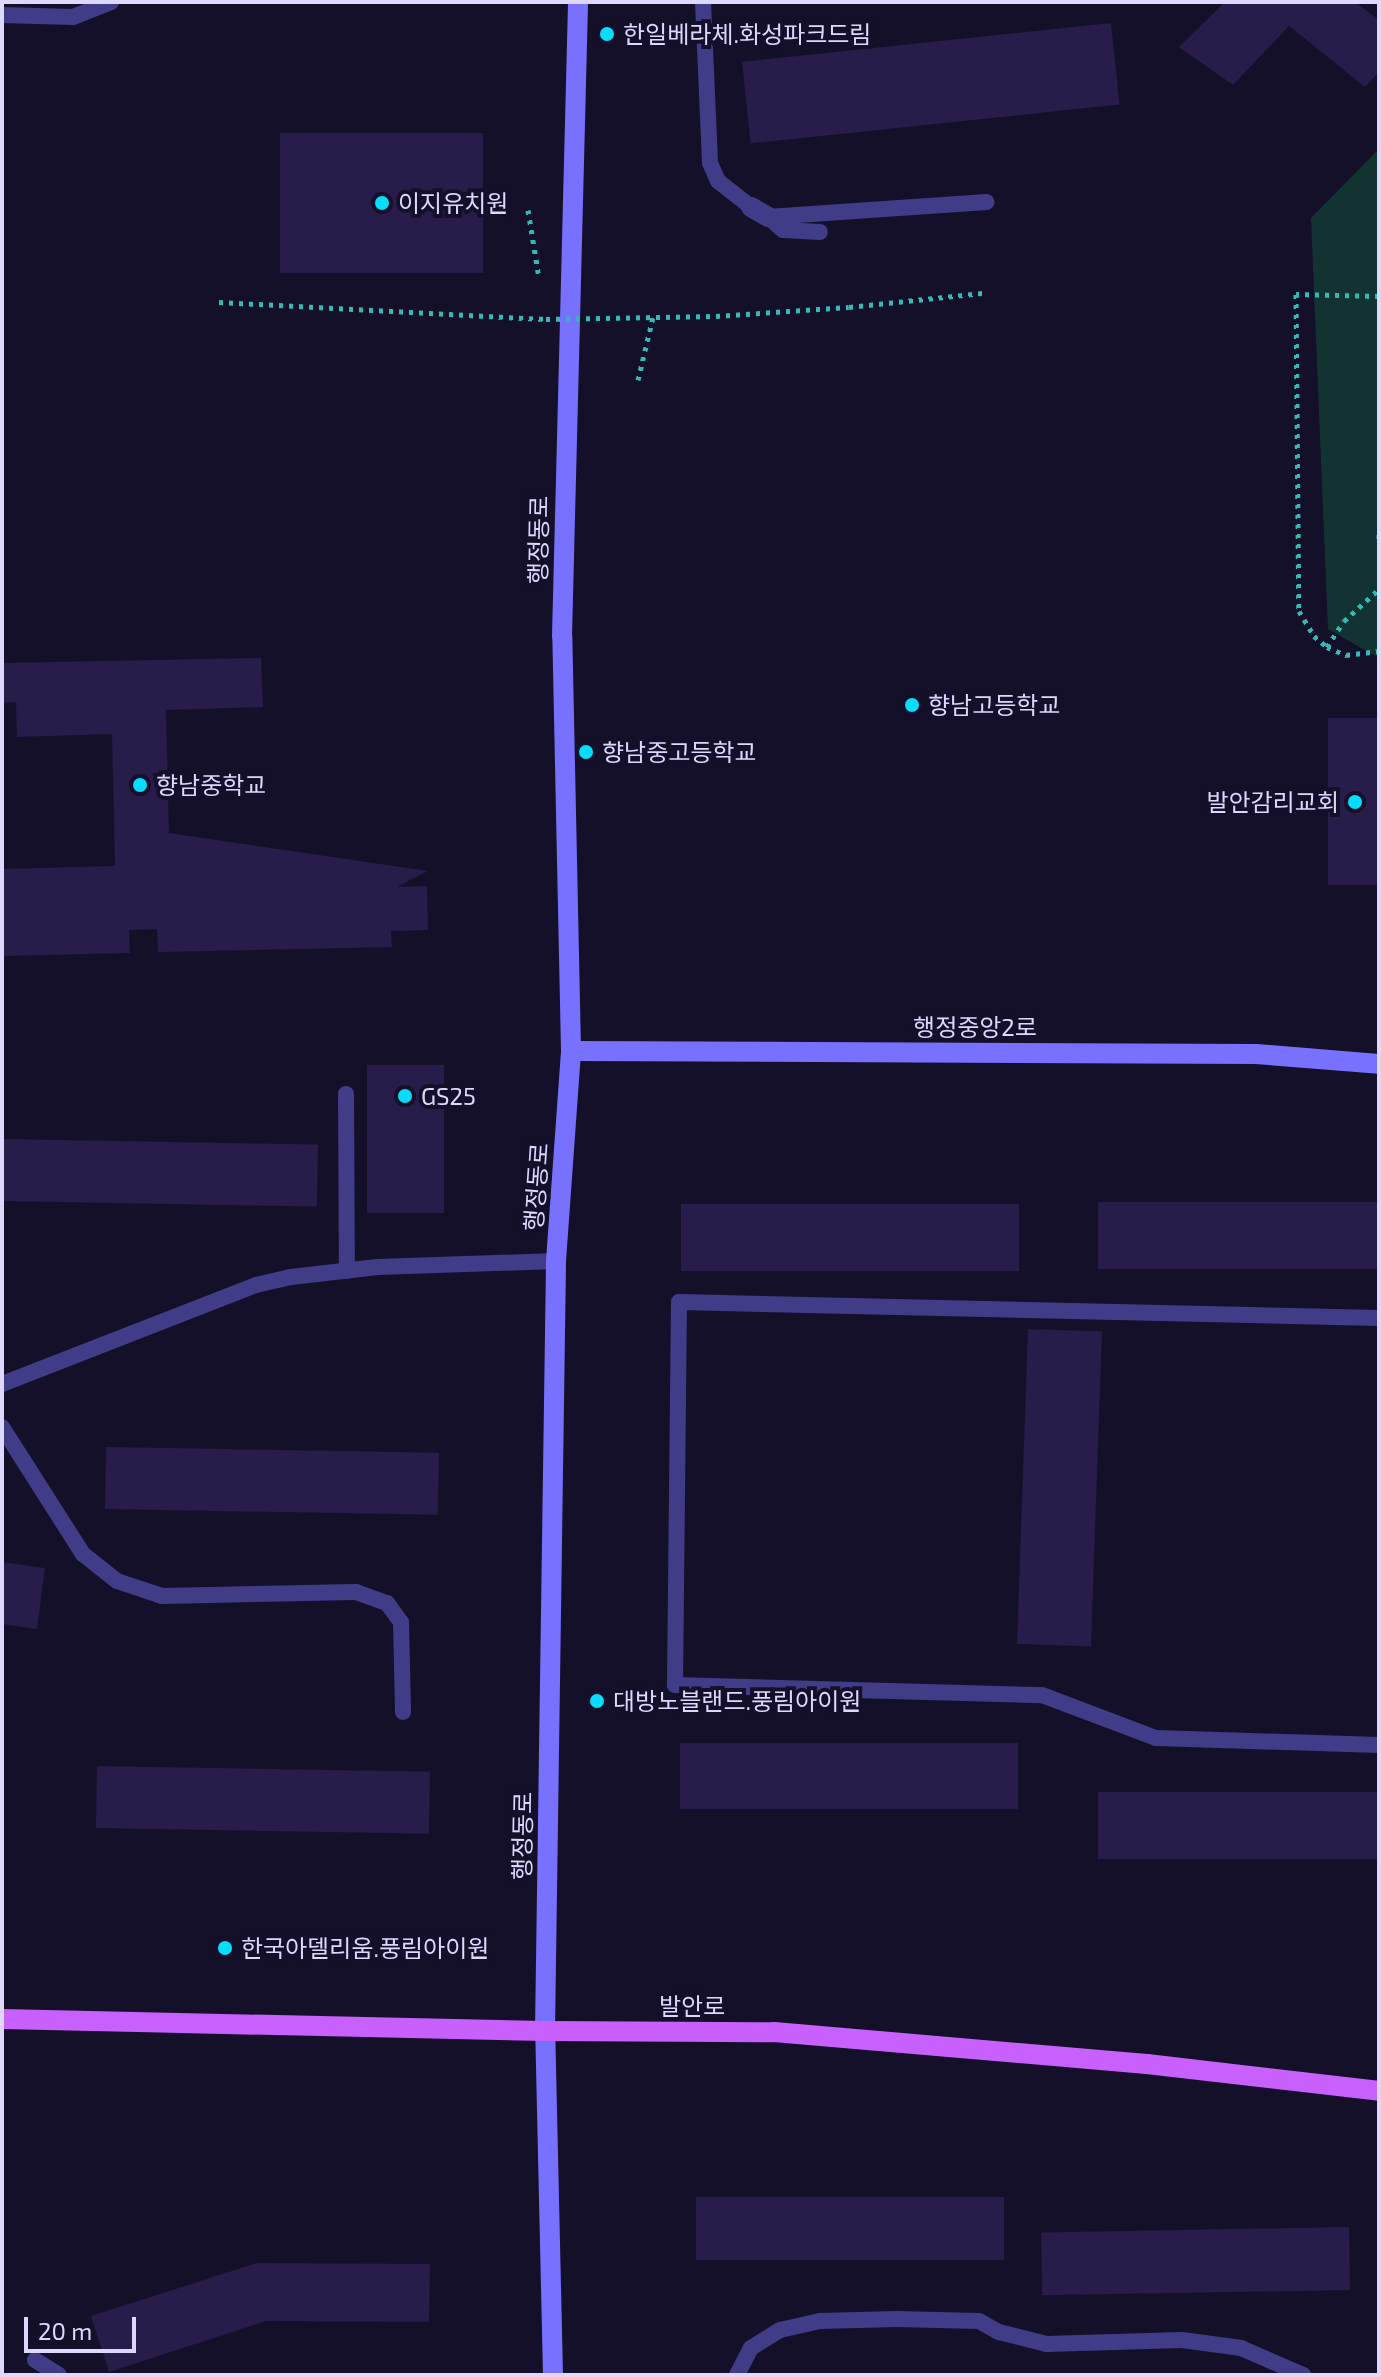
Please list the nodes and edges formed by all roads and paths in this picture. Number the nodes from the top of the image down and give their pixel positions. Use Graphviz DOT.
graph roads {
  1 [pos="111,2"];
  2 [pos="578,2"];
  3 [pos="703,2"];
  4 [pos="2,15"];
  5 [pos="986,202"];
  6 [pos="528,210"];
  7 [pos="760,212"];
  8 [pos="820,232"];
  9 [pos="541,288"];
  10 [pos="982,293"];
  11 [pos="1379,296"];
  12 [pos="219,302"];
  13 [pos="543,303"];
  14 [pos="653,317"];
  15 [pos="546,319"];
  16 [pos="638,380"];
  17 [pos="1379,589"];
  18 [pos="1327,647"];
  19 [pos="1379,651"];
  20 [pos="571,1051"];
  21 [pos="1379,1064"];
  22 [pos="346,1094"];
  23 [pos="556,1261"];
  24 [pos="347,1271"];
  25 [pos="1379,1318"];
  26 [pos="2,1384"];
  27 [pos="2,1427"];
  28 [pos="403,1712"];
  29 [pos="1379,1745"];
  30 [pos="2,2019"];
  31 [pos="545,2031"];
  32 [pos="1379,2091"];
  33 [pos="35,2360"];
  34 [pos="59,2375"];
  35 [pos="553,2375"];
  36 [pos="737,2375"];
  37 [pos="1303,2375"];
  1 -- 4 [label="lane"];
  2 -- 20 [label="street, 행정동로"];
  3 -- 7 [label="lane"];
  5 -- 7 [label="lane"];
  6 -- 9 [label="path"];
  7 -- 8 [label="lane"];
  10 -- 14 [label="path, bridge"];
  11 -- 18 [label="path"];
  12 -- 15 [label="path, bridge"];
  13 -- 15 [label="path"];
  14 -- 15 [label="path, bridge"];
  14 -- 16 [label="path"];
  17 -- 18 [label="path"];
  18 -- 19 [label="path"];
  20 -- 21 [label="street, 행정중앙2로"];
  20 -- 23 [label="street, 행정동로"];
  22 -- 24 [label="lane"];
  23 -- 24 [label="lane"];
  23 -- 31 [label="street, 행정동로"];
  24 -- 26 [label="lane"];
  25 -- 29 [label="lane"];
  27 -- 28 [label="lane"];
  30 -- 31 [label="main road, 발안로"];
  31 -- 32 [label="main road, 발안로"];
  31 -- 35 [label="street, 행정동로"];
  33 -- 34 [label="lane"];
  36 -- 37 [label="lane"];
}
